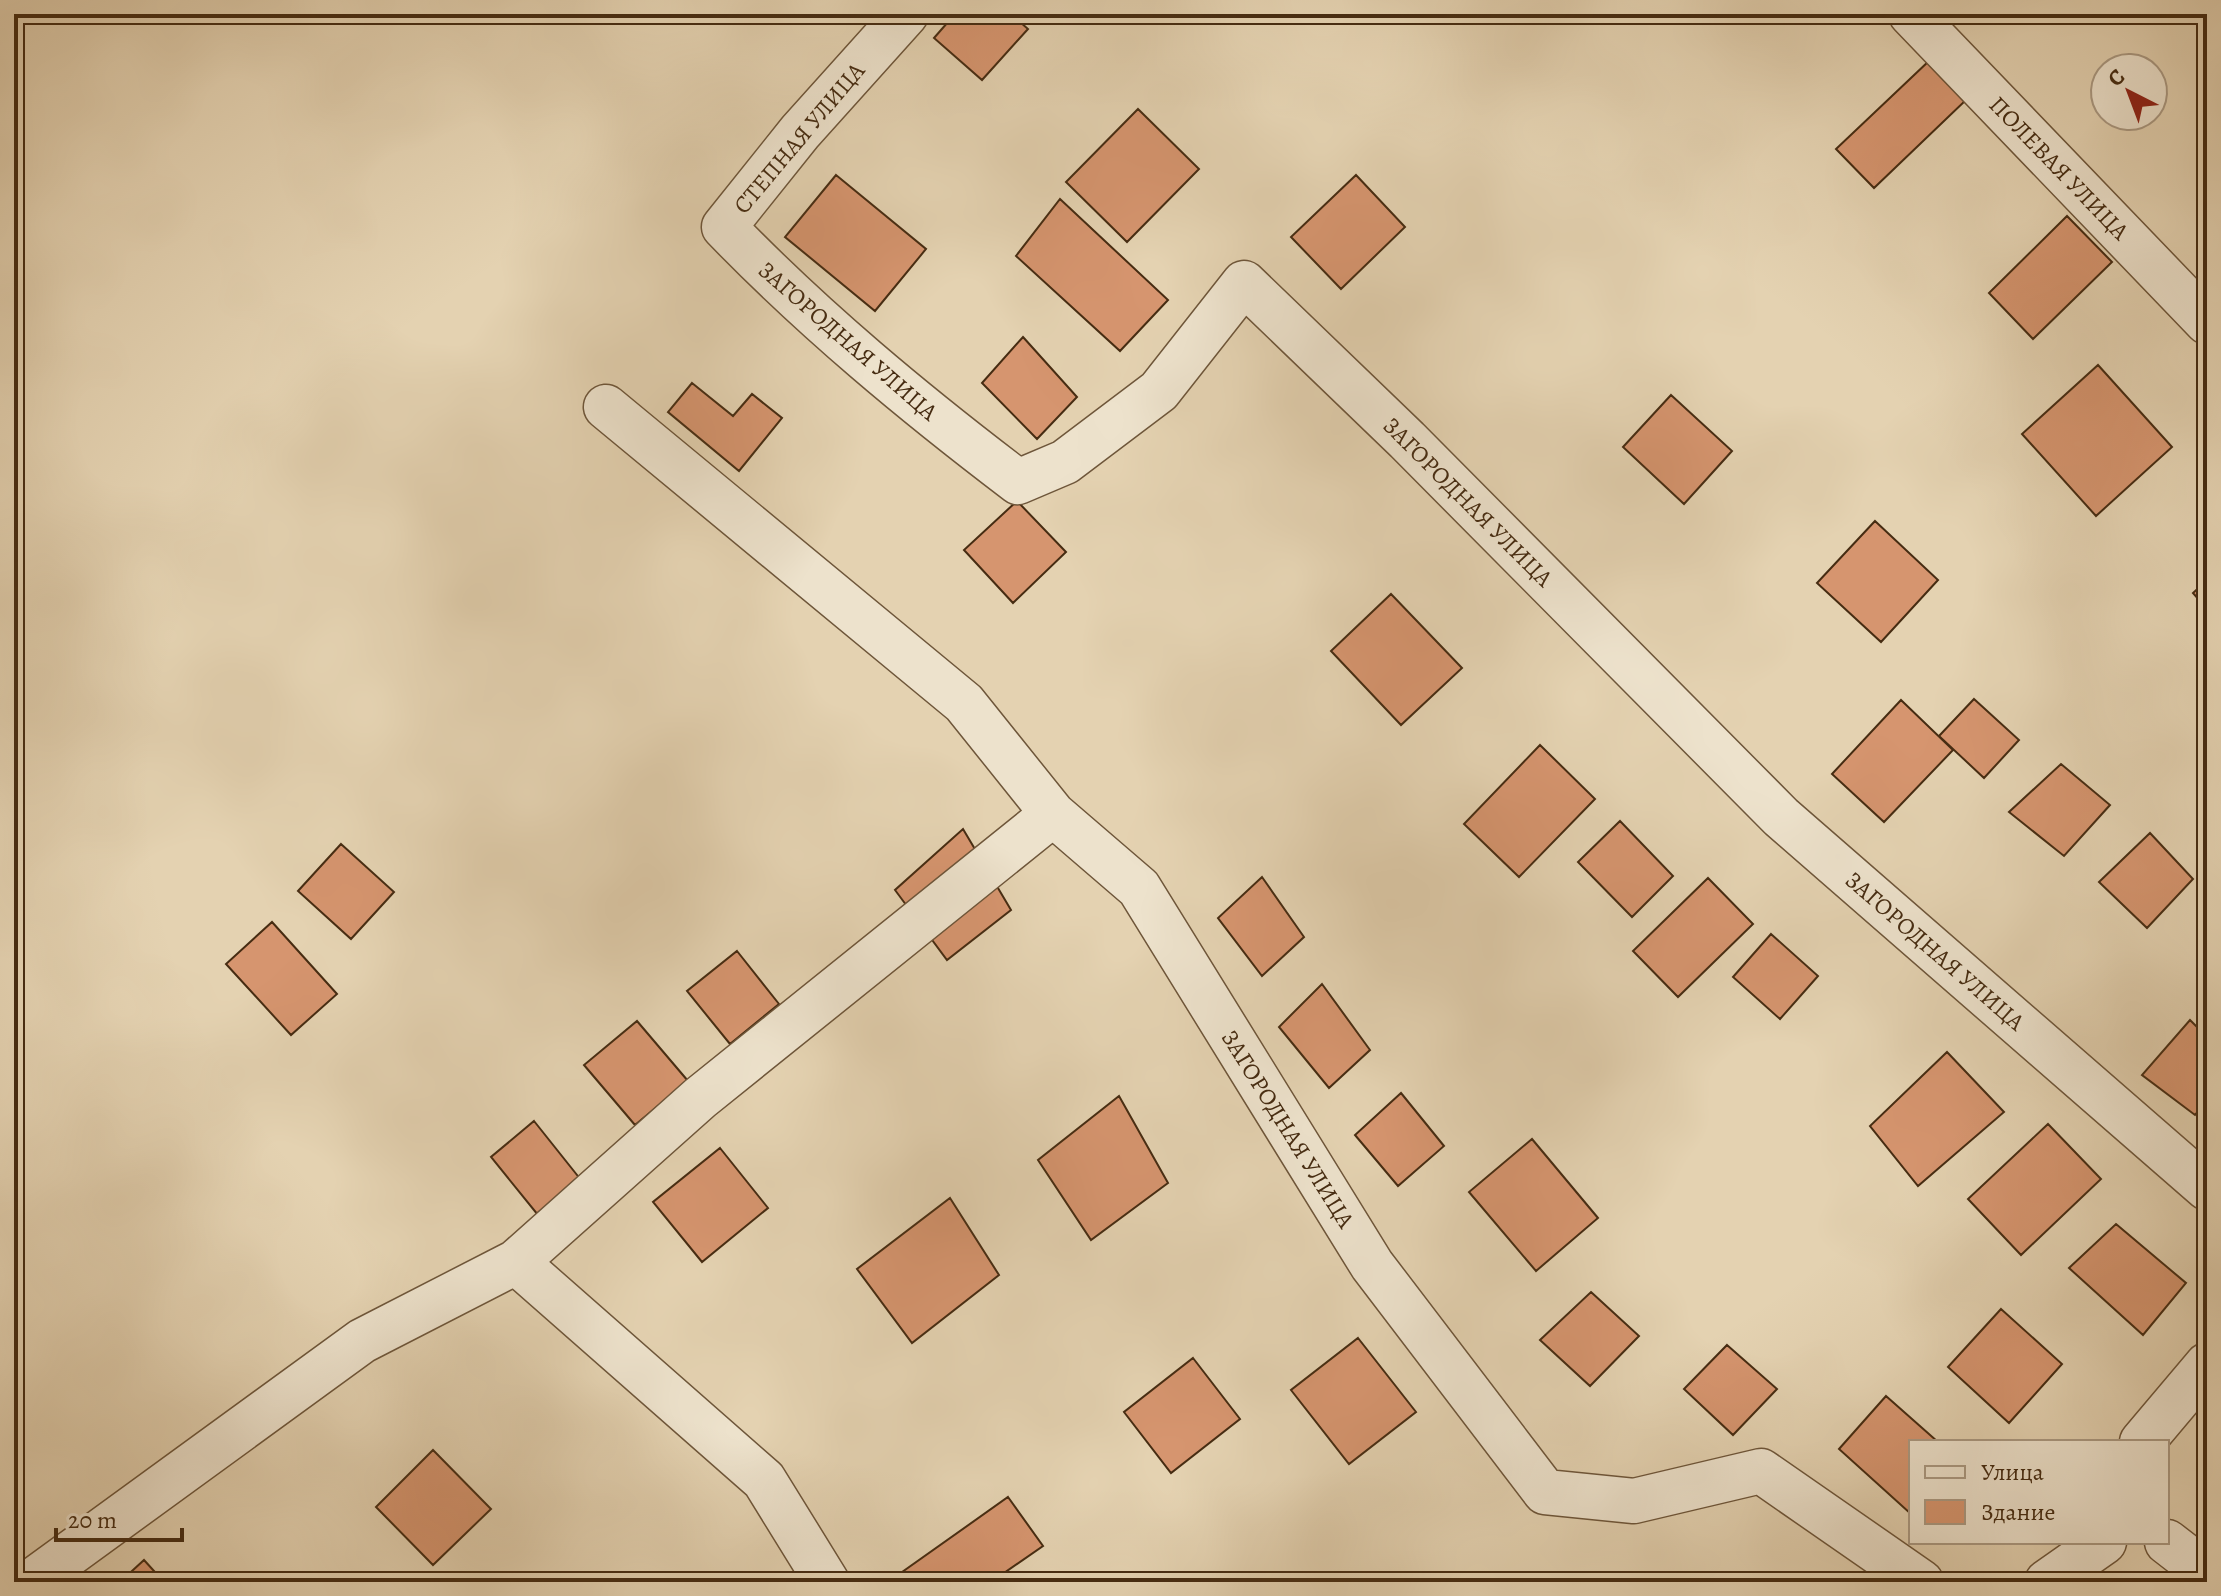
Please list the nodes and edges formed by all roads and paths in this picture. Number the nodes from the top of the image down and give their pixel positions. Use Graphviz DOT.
graph roads {
  1 [pos="906,14"];
  2 [pos="1911,14"];
  3 [pos="724,227"];
  4 [pos="2207,322"];
  5 [pos="606,407"];
  6 [pos="1053,814"];
  7 [pos="2207,1188"];
  8 [pos="516,1262"];
  9 [pos="2207,1365"];
  10 [pos="2144,1440"];
  11 [pos="2101,1544"];
  12 [pos="2169,1544"];
  13 [pos="2207,1573"];
  14 [pos="31,1582"];
  15 [pos="827,1582"];
  16 [pos="1921,1582"];
  17 [pos="2047,1582"];
  1 -- 3 [label="street, СТЕПНАЯ УЛИЦА"];
  2 -- 4 [label="street, ПОЛЕВАЯ УЛИЦА"];
  3 -- 7 [label="street, ЗАГОРОДНАЯ УЛИЦА"];
  5 -- 6 [label="street, ЗАГОРОДНАЯ УЛИЦА"];
  6 -- 8 [label="street"];
  6 -- 16 [label="street, ЗАГОРОДНАЯ УЛИЦА"];
  8 -- 14 [label="street"];
  8 -- 15 [label="street"];
  9 -- 10 [label="street"];
  11 -- 17 [label="street"];
  12 -- 13 [label="street"];
}
